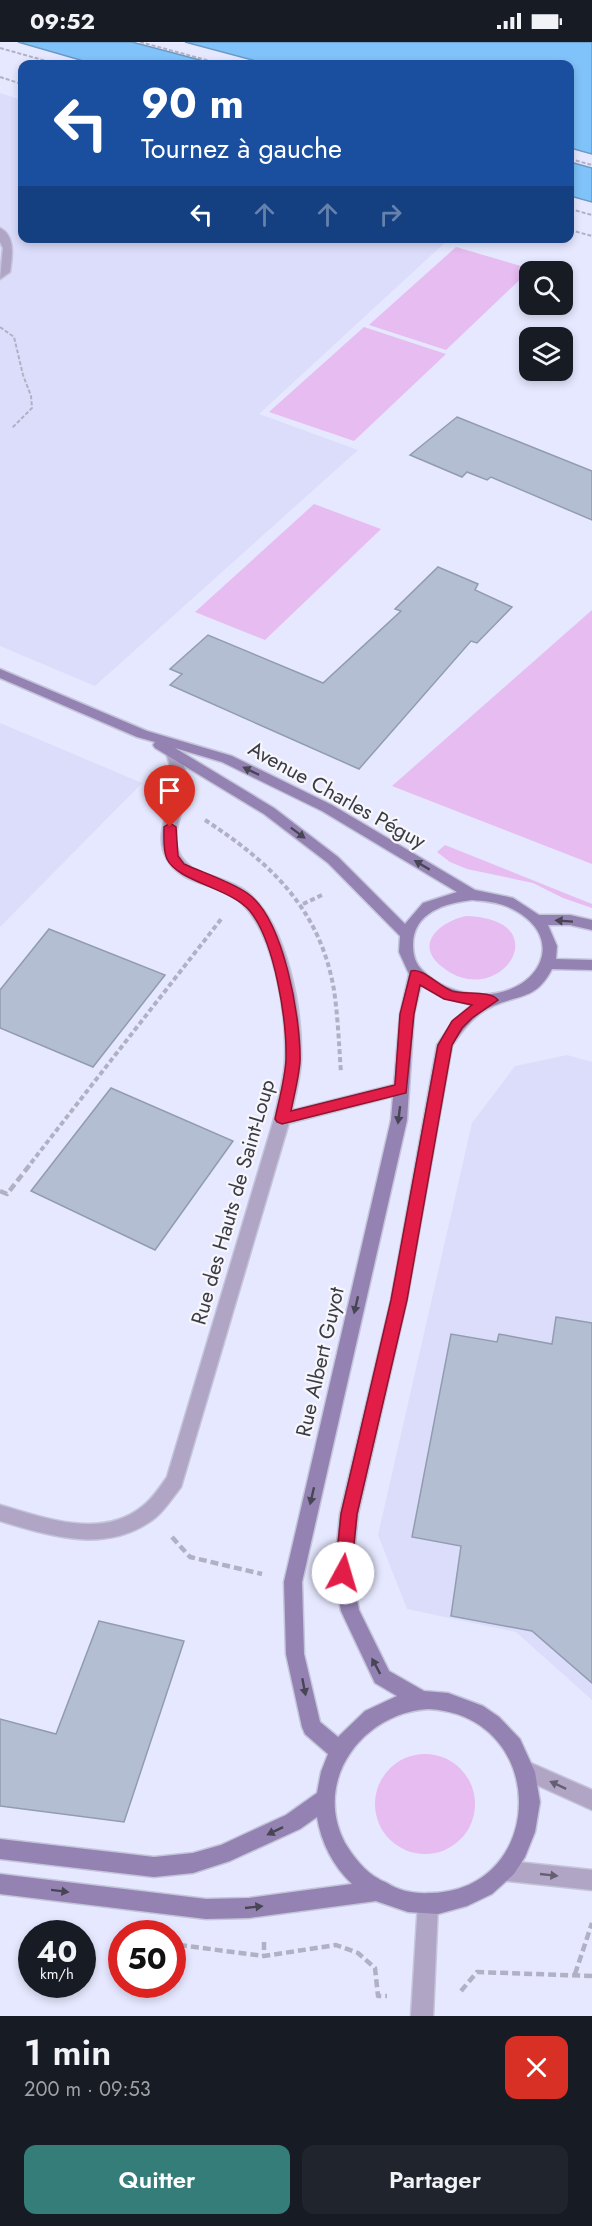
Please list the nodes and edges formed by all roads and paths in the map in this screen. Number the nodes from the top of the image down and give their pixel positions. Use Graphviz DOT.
graph roads {
  1 [pos="140,42"];
  2 [pos="0,48"];
  3 [pos="43,60"];
  4 [pos="206,60"];
  5 [pos="0,77"];
  6 [pos="18,83"];
  7 [pos="574,160"];
  8 [pos="592,165"];
  9 [pos="574,209"];
  10 [pos="592,215"];
  11 [pos="0,231"];
  12 [pos="574,231"];
  13 [pos="592,236"];
  14 [pos="0,276"];
  15 [pos="0,327"];
  16 [pos="12,428"];
  17 [pos="0,673"];
  18 [pos="142,734"];
  19 [pos="173,753"];
  20 [pos="286,885"];
  21 [pos="327,892"];
  22 [pos="471,895"];
  23 [pos="249,903"];
  24 [pos="303,904"];
  25 [pos="537,920"];
  26 [pos="592,925"];
  27 [pos="406,934"];
  28 [pos="548,964"];
  29 [pos="592,965"];
  30 [pos="416,974"];
  31 [pos="491,1000"];
  32 [pos="401,1089"];
  33 [pos="282,1119"];
  34 [pos="0,1191"];
  35 [pos="0,1513"];
  36 [pos="190,1557"];
  37 [pos="293,1582"];
  38 [pos="421,1700"];
  39 [pos="337,1749"];
  40 [pos="524,1769"];
  41 [pos="324,1800"];
  42 [pos="592,1800"];
  43 [pos="0,1849"];
  44 [pos="507,1871"];
  45 [pos="592,1880"];
  46 [pos="0,1884"];
  47 [pos="380,1890"];
  48 [pos="428,1903"];
  49 [pos="592,1923"];
  50 [pos="264,1935"];
  51 [pos="186,1946"];
  52 [pos="264,1956"];
  53 [pos="574,1974"];
  54 [pos="592,1976"];
  55 [pos="457,1996"];
  56 [pos="397,1997"];
  57 [pos="422,2016"];
  1 -- 4 [label="path"];
  2 -- 3 [label="path"];
  5 -- 6 [label="path"];
  7 -- 8 [label="path"];
  9 -- 10 [label="path"];
  11 -- 14 [label="street"];
  12 -- 13 [label="path"];
  15 -- 16 [label="path"];
  17 -- 18 [label="main road, Avenue Charles Péguy"];
  18 -- 19 [label="main road, Avenue Charles Péguy"];
  22 -- 18 [label="main road, Avenue Charles Péguy, one-way"];
  19 -- 23 [label="street, Rue des Hauts de Saint-Loup"];
  19 -- 27 [label="main road, Avenue Charles Péguy, one-way"];
  20 -- 23 [label="path"];
  21 -- 24 [label="path"];
  22 -- 25 [label="main road"];
  22 -- 27 [label="main road"];
  23 -- 33 [label="street, Rue des Hauts de Saint-Loup"];
  23 -- 34 [label="path"];
  26 -- 25 [label="main road, one-way"];
  25 -- 28 [label="main road"];
  27 -- 30 [label="main road"];
  28 -- 29 [label="main road"];
  28 -- 31 [label="main road"];
  30 -- 31 [label="main road"];
  30 -- 32 [label="main road, Rue Albert Guyot"];
  38 -- 31 [label="main road, one-way"];
  32 -- 33 [label="street"];
  32 -- 37 [label="main road, Rue Albert Guyot, one-way"];
  33 -- 35 [label="street, Rue des Hauts de Saint-Loup"];
  36 -- 37 [label="path"];
  37 -- 39 [label="main road, Rue Albert Guyot, one-way"];
  38 -- 39 [label="main road"];
  38 -- 40 [label="main road"];
  39 -- 41 [label="main road"];
  42 -- 40 [label="street, one-way"];
  40 -- 44 [label="main road"];
  41 -- 43 [label="main road, one-way"];
  41 -- 47 [label="main road"];
  44 -- 45 [label="street, one-way"];
  44 -- 48 [label="main road"];
  46 -- 47 [label="main road, one-way"];
  47 -- 48 [label="main road"];
  48 -- 57 [label="street"];
  49 -- 53 [label="path"];
  50 -- 52 [label="path"];
  51 -- 52 [label="path"];
  52 -- 56 [label="path"];
  53 -- 54 [label="path"];
  53 -- 55 [label="path"];
}
